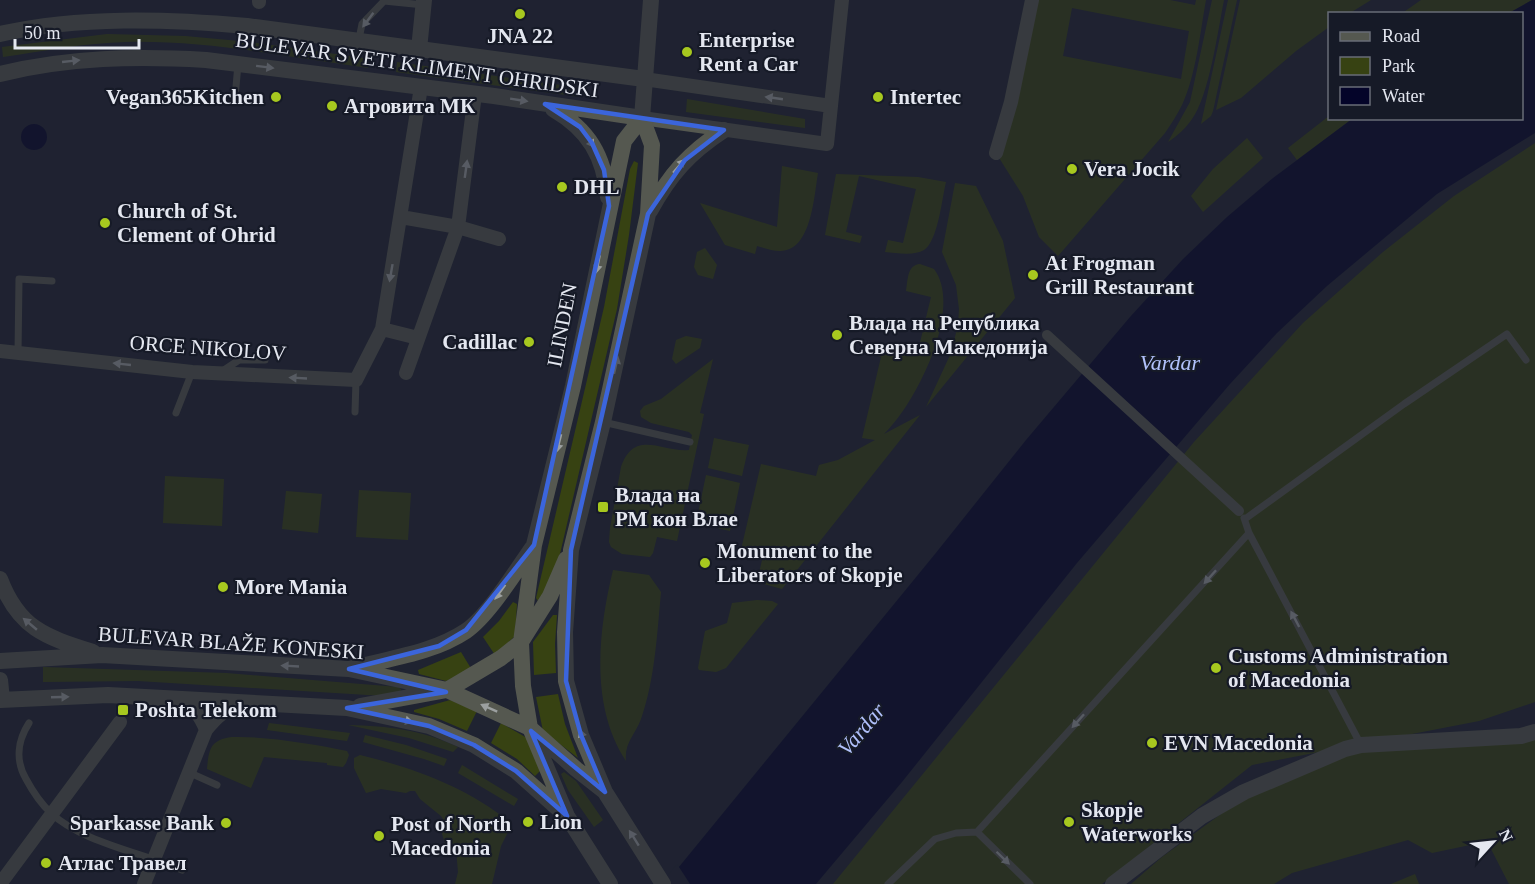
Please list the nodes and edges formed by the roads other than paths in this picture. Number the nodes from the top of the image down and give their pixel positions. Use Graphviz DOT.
graph roads {
  1 [pos="651,0"];
  2 [pos="842,0"];
  3 [pos="1032,0"];
  4 [pos="424,2"];
  5 [pos="0,27"];
  6 [pos="18,30"];
  7 [pos="0,34"];
  8 [pos="358,41"];
  9 [pos="419,49"];
  10 [pos="238,63"];
  11 [pos="4,75"];
  12 [pos="644,79"];
  13 [pos="421,87"];
  14 [pos="475,94"];
  15 [pos="236,98"];
  16 [pos="545,104"];
  17 [pos="831,106"];
  18 [pos="642,118"];
  19 [pos="724,130"];
  20 [pos="996,153"];
  21 [pos="609,206"];
  22 [pos="648,214"];
  23 [pos="401,217"];
  24 [pos="458,227"];
  25 [pos="499,239"];
  26 [pos="52,280"];
  27 [pos="382,329"];
  28 [pos="1047,335"];
  29 [pos="418,338"];
  30 [pos="0,351"];
  31 [pos="18,353"];
  32 [pos="265,360"];
  33 [pos="1526,360"];
  34 [pos="192,372"];
  35 [pos="406,373"];
  36 [pos="219,374"];
  37 [pos="356,381"];
  38 [pos="176,412"];
  39 [pos="355,412"];
  40 [pos="603,422"];
  41 [pos="690,442"];
  42 [pos="1242,515"];
  43 [pos="1249,533"];
  44 [pos="534,545"];
  45 [pos="571,550"];
  46 [pos="0,579"];
  47 [pos="521,642"];
  48 [pos="102,655"];
  49 [pos="0,661"];
  50 [pos="349,669"];
  51 [pos="0,680"];
  52 [pos="447,690"];
  53 [pos="173,698"];
  54 [pos="1,700"];
  55 [pos="247,702"];
  56 [pos="347,708"];
  57 [pos="120,722"];
  58 [pos="29,723"];
  59 [pos="530,728"];
  60 [pos="206,730"];
  61 [pos="1535,732"];
  62 [pos="1361,745"];
  63 [pos="188,772"];
  64 [pos="217,785"];
  65 [pos="605,792"];
  66 [pos="52,814"];
  67 [pos="567,816"];
  68 [pos="976,832"];
  69 [pos="154,858"];
  70 [pos="182,870"];
  71 [pos="0,884"];
  72 [pos="144,884"];
  73 [pos="610,884"];
  74 [pos="663,884"];
  75 [pos="888,884"];
  76 [pos="1030,884"];
  77 [pos="1113,884"];
  1 -- 12 [label="street"];
  2 -- 17 [label="street"];
  3 -- 20 [label="street"];
  4 -- 8 [label="lane, one-way"];
  4 -- 9 [label="street"];
  5 -- 6 [label="street"];
  6 -- 7 [label="street, BULEVAR SVETI KLIMENT OHRIDSKI"];
  6 -- 8 [label="street, BULEVAR SVETI KLIMENT OHRIDSKI"];
  8 -- 9 [label="street, BULEVAR SVETI KLIMENT OHRIDSKI"];
  9 -- 12 [label="street, BULEVAR SVETI KLIMENT OHRIDSKI"];
  11 -- 10 [label="street, BULEVAR SVETI KLIMENT OHRIDSKI, one-way"];
  10 -- 13 [label="street, BULEVAR SVETI KLIMENT OHRIDSKI, one-way"];
  10 -- 15 [label="lane"];
  17 -- 12 [label="street, BULEVAR SVETI KLIMENT OHRIDSKI, one-way"];
  12 -- 18 [label="street"];
  13 -- 14 [label="street, BULEVAR SVETI KLIMENT OHRIDSKI"];
  13 -- 23 [label="street"];
  14 -- 16 [label="street, BULEVAR SVETI KLIMENT OHRIDSKI, one-way"];
  24 -- 14 [label="street, one-way"];
  16 -- 18 [label="street, BULEVAR SVETI KLIMENT OHRIDSKI"];
  16 -- 21 [label="street, one-way"];
  17 -- 19 [label="street, BULEVAR SVETI KLIMENT OHRIDSKI"];
  18 -- 19 [label="street, BULEVAR SVETI KLIMENT OHRIDSKI"];
  18 -- 21 [label="street, ILINDEN"];
  18 -- 22 [label="street"];
  22 -- 19 [label="street, one-way"];
  21 -- 44 [label="street, ILINDEN, one-way"];
  40 -- 22 [label="street, one-way"];
  23 -- 24 [label="street"];
  23 -- 27 [label="street, one-way"];
  24 -- 25 [label="street"];
  24 -- 29 [label="street"];
  26 -- 31 [label="lane"];
  27 -- 29 [label="street"];
  27 -- 37 [label="street"];
  28 -- 42 [label="street"];
  29 -- 35 [label="street"];
  30 -- 31 [label="street, ORCE NIKOLOV"];
  34 -- 31 [label="street, ORCE NIKOLOV, one-way"];
  32 -- 36 [label="lane"];
  33 -- 42 [label="lane"];
  34 -- 36 [label="street, ORCE NIKOLOV"];
  34 -- 38 [label="lane"];
  37 -- 36 [label="street, ORCE NIKOLOV, one-way"];
  37 -- 39 [label="lane"];
  40 -- 41 [label="lane"];
  40 -- 45 [label="street"];
  42 -- 43 [label="lane"];
  62 -- 43 [label="lane, one-way"];
  43 -- 68 [label="lane, one-way"];
  44 -- 47 [label="street, ILINDEN"];
  44 -- 50 [label="street, ILINDEN, one-way"];
  45 -- 47 [label="street"];
  65 -- 45 [label="street, one-way"];
  48 -- 46 [label="street, one-way"];
  47 -- 52 [label="street"];
  47 -- 59 [label="street, ILINDEN"];
  48 -- 49 [label="street, BULEVAR BLAŽE KONESKI"];
  50 -- 48 [label="street, BULEVAR BLAŽE KONESKI, one-way"];
  50 -- 52 [label="street, BULEVAR BLAŽE KONESKI"];
  51 -- 54 [label="street"];
  52 -- 56 [label="street"];
  59 -- 52 [label="street, BULEVAR BLAŽE KONESKI, one-way"];
  54 -- 53 [label="street, one-way"];
  53 -- 55 [label="street"];
  53 -- 60 [label="street"];
  55 -- 56 [label="street"];
  55 -- 60 [label="street"];
  56 -- 67 [label="street, one-way"];
  57 -- 66 [label="street"];
  58 -- 66 [label="lane"];
  59 -- 65 [label="street, BULEVAR BLAŽE KONESKI"];
  59 -- 67 [label="street, ILINDEN"];
  60 -- 63 [label="street"];
  61 -- 62 [label="street"];
  62 -- 77 [label="street"];
  63 -- 64 [label="lane"];
  63 -- 69 [label="street"];
  74 -- 65 [label="street, one-way"];
  66 -- 69 [label="lane"];
  66 -- 71 [label="street"];
  67 -- 73 [label="street"];
  68 -- 75 [label="lane"];
  68 -- 76 [label="lane, one-way"];
  69 -- 70 [label="lane"];
  69 -- 72 [label="street"];
}
